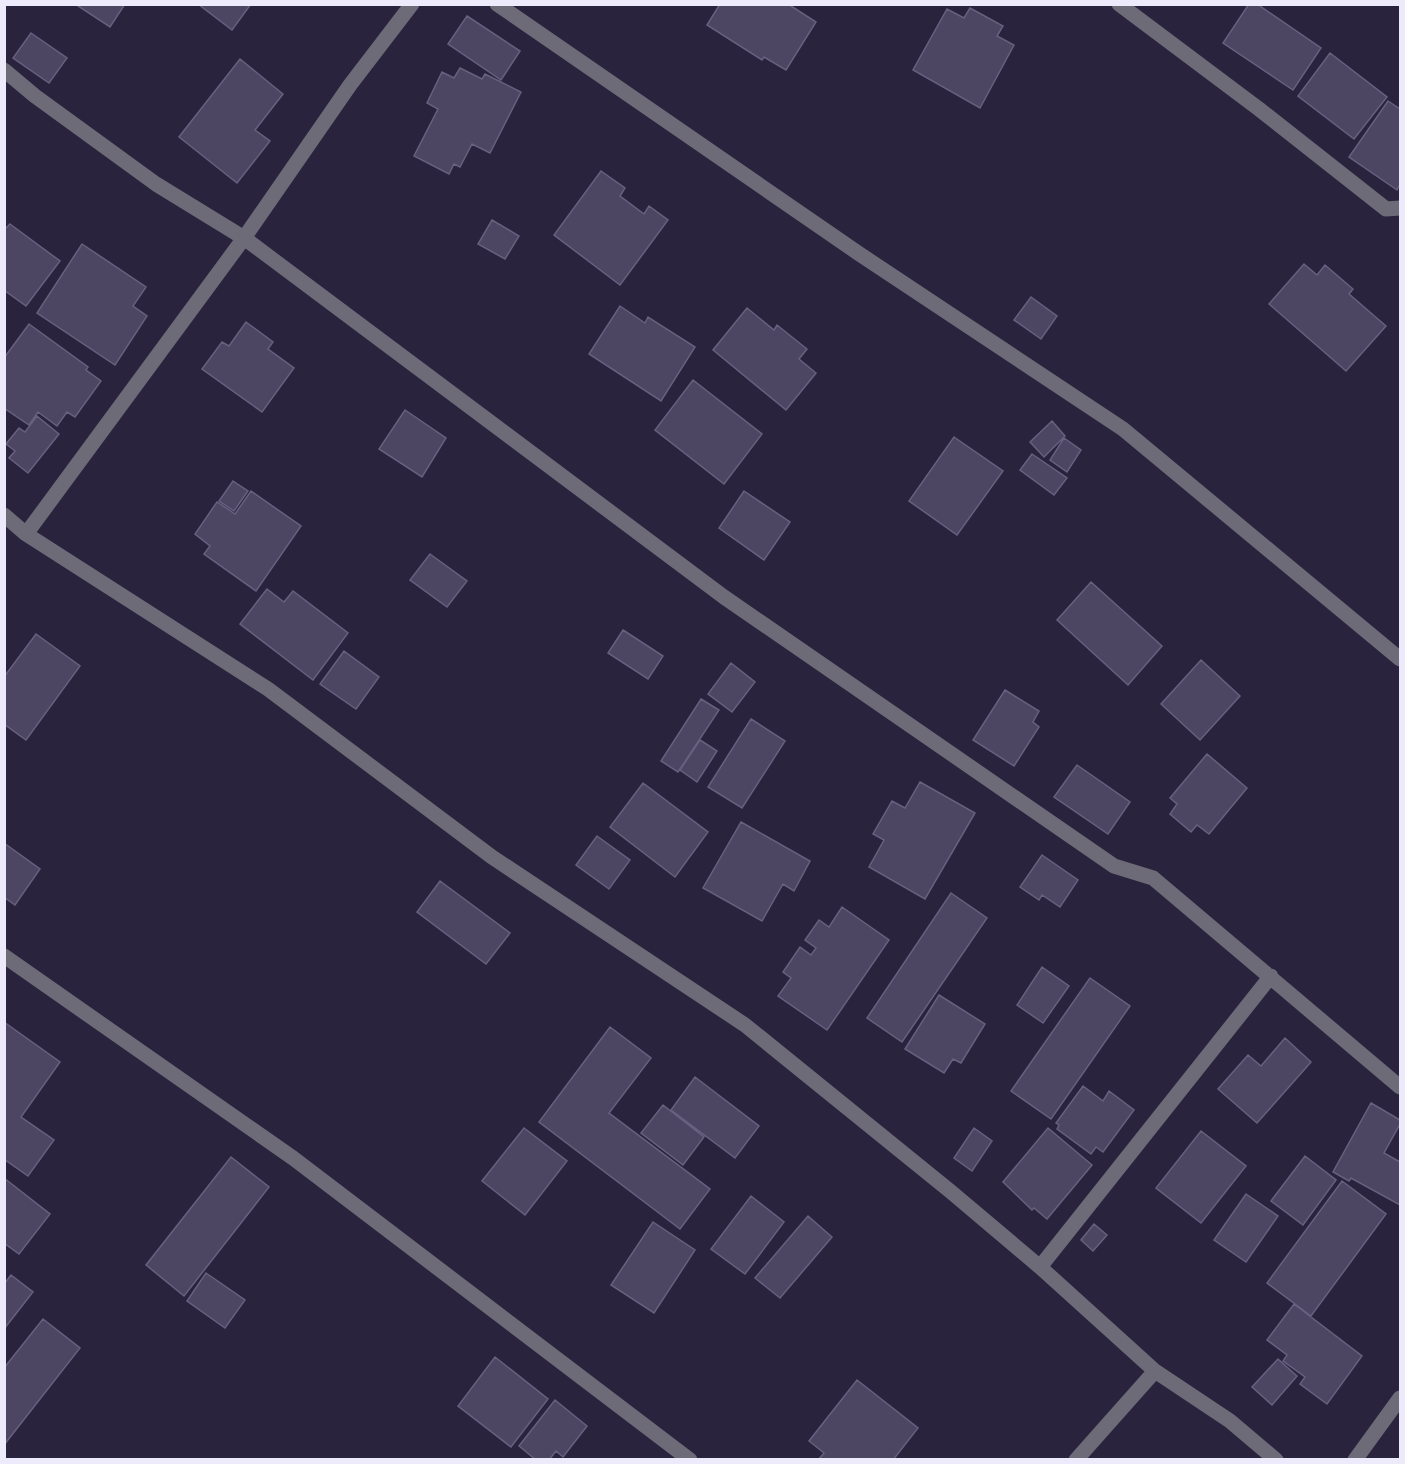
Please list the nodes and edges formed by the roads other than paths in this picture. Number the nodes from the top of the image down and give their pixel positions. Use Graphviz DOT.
graph roads {
  1 [pos="412,4"];
  2 [pos="497,4"];
  3 [pos="1127,6"];
  4 [pos="4,70"];
  5 [pos="1401,208"];
  6 [pos="244,238"];
  7 [pos="4,515"];
  8 [pos="26,534"];
  9 [pos="1401,659"];
  10 [pos="4,956"];
  11 [pos="1271,976"];
  12 [pos="1401,1087"];
  13 [pos="1040,1267"];
  14 [pos="1155,1371"];
  15 [pos="1401,1398"];
  16 [pos="690,1460"];
  17 [pos="1076,1460"];
  18 [pos="1276,1460"];
  19 [pos="1355,1460"];
  1 -- 6 [label="street"];
  2 -- 9 [label="street"];
  3 -- 5 [label="street"];
  4 -- 6 [label="street"];
  6 -- 8 [label="street"];
  6 -- 11 [label="street"];
  7 -- 8 [label="street"];
  8 -- 13 [label="street"];
  10 -- 16 [label="street"];
  11 -- 12 [label="street"];
  11 -- 13 [label="street"];
  13 -- 14 [label="street"];
  14 -- 17 [label="street"];
  14 -- 18 [label="street"];
  15 -- 19 [label="street"];
}
